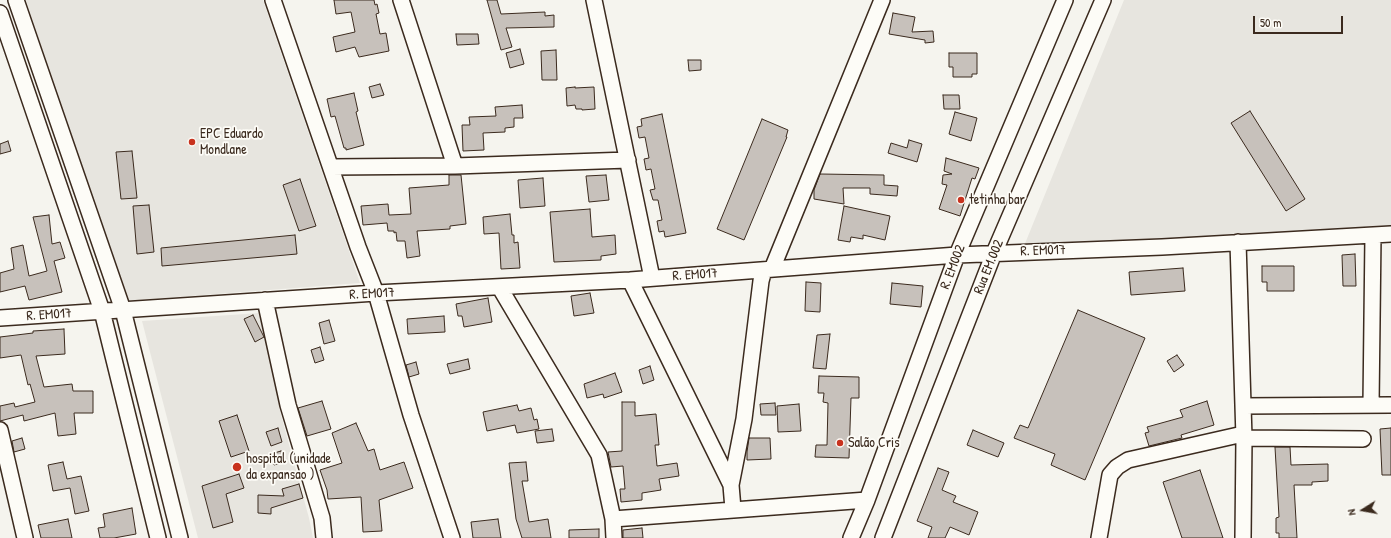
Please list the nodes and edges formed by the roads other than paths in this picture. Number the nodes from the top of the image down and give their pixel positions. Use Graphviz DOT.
graph roads {
  1 [pos="16,0"];
  2 [pos="273,0"];
  3 [pos="401,0"];
  4 [pos="594,0"];
  5 [pos="882,0"];
  6 [pos="1065,0"];
  7 [pos="1103,0"];
  8 [pos="0,13"];
  9 [pos="628,160"];
  10 [pos="455,166"];
  11 [pos="331,167"];
  12 [pos="1391,234"];
  13 [pos="1373,235"];
  14 [pos="1238,242"];
  15 [pos="994,253"];
  16 [pos="957,255"];
  17 [pos="768,269"];
  18 [pos="652,278"];
  19 [pos="630,280"];
  20 [pos="500,288"];
  21 [pos="376,293"];
  22 [pos="265,300"];
  23 [pos="123,310"];
  24 [pos="102,311"];
  25 [pos="0,318"];
  26 [pos="1371,405"];
  27 [pos="1391,405"];
  28 [pos="1242,406"];
  29 [pos="0,430"];
  30 [pos="1244,436"];
  31 [pos="1363,439"];
  32 [pos="732,485"];
  33 [pos="867,500"];
  34 [pos="732,509"];
  35 [pos="613,519"];
  36 [pos="25,538"];
  37 [pos="158,538"];
  38 [pos="180,538"];
  39 [pos="324,538"];
  40 [pos="452,538"];
  41 [pos="614,538"];
  42 [pos="851,538"];
  43 [pos="883,538"];
  44 [pos="1099,538"];
  45 [pos="1243,538"];
  1 -- 23 [label="street"];
  2 -- 11 [label="street"];
  3 -- 10 [label="street"];
  4 -- 9 [label="street"];
  5 -- 17 [label="street"];
  6 -- 16 [label="street, R. EM002"];
  7 -- 15 [label="street, Rua EM.002"];
  8 -- 24 [label="street"];
  9 -- 10 [label="street"];
  9 -- 18 [label="street"];
  10 -- 11 [label="street"];
  11 -- 21 [label="street"];
  12 -- 13 [label="street, R. EM017"];
  13 -- 14 [label="street, R. EM017"];
  13 -- 26 [label="street"];
  14 -- 15 [label="street, R. EM017"];
  14 -- 28 [label="street"];
  15 -- 16 [label="street, R. EM017"];
  15 -- 43 [label="street, Rua EM.002"];
  16 -- 17 [label="street, R. EM017"];
  16 -- 33 [label="street, R. EM002"];
  17 -- 18 [label="street, R. EM017"];
  17 -- 32 [label="street"];
  18 -- 19 [label="street, R. EM017"];
  19 -- 20 [label="street, R. EM017"];
  19 -- 32 [label="street"];
  20 -- 21 [label="street, R. EM017"];
  20 -- 35 [label="street"];
  21 -- 22 [label="street, R. EM017"];
  21 -- 40 [label="street"];
  22 -- 23 [label="street, R. EM017"];
  22 -- 39 [label="street"];
  23 -- 24 [label="street, R. EM017"];
  23 -- 38 [label="street"];
  24 -- 25 [label="street, R. EM017"];
  24 -- 37 [label="street"];
  26 -- 27 [label="street"];
  26 -- 28 [label="street"];
  28 -- 30 [label="street"];
  29 -- 36 [label="street"];
  30 -- 31 [label="street"];
  30 -- 44 [label="street"];
  30 -- 45 [label="street"];
  32 -- 34 [label="street"];
  33 -- 34 [label="street"];
  33 -- 42 [label="street, R. EM002"];
  34 -- 35 [label="street"];
  35 -- 41 [label="street"];
}
